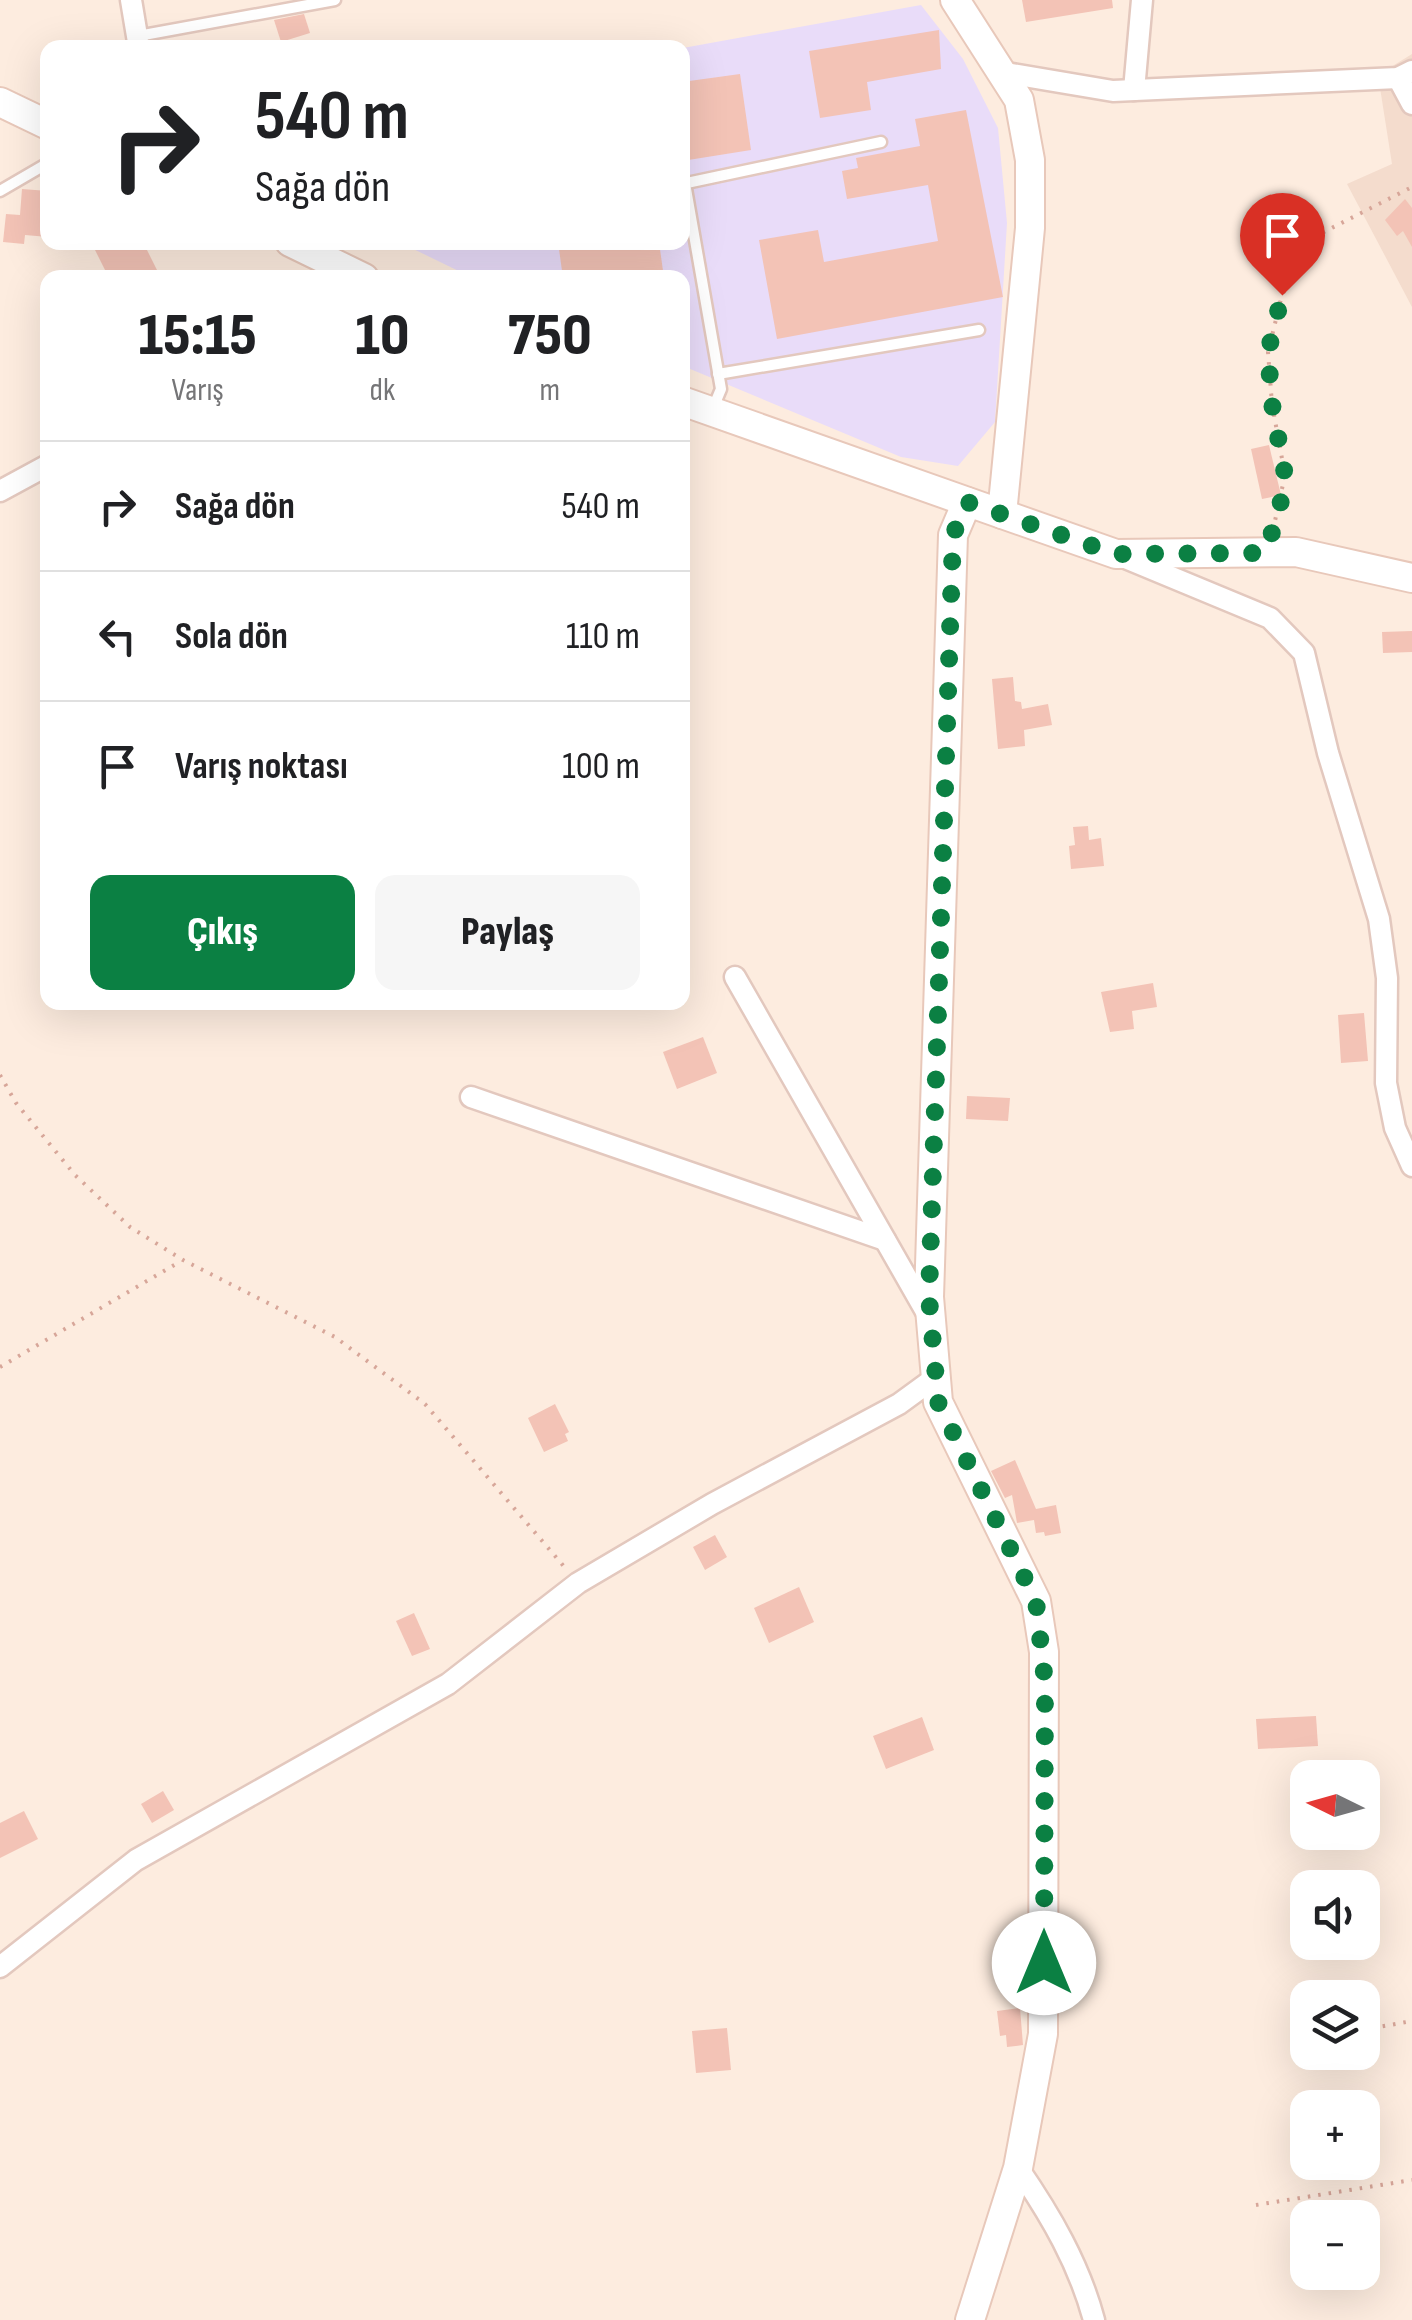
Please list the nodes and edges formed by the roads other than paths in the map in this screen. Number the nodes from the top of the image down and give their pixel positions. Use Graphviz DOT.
graph roads {
  1 [pos="131,0"];
  2 [pos="335,0"];
  3 [pos="955,0"];
  4 [pos="1142,0"];
  5 [pos="138,40"];
  6 [pos="147,40"];
  7 [pos="1000,72"];
  8 [pos="1405,75"];
  9 [pos="1134,90"];
  10 [pos="0,102"];
  11 [pos="1412,104"];
  12 [pos="40,121"];
  13 [pos="881,142"];
  14 [pos="40,168"];
  15 [pos="690,183"];
  16 [pos="0,191"];
  17 [pos="690,218"];
  18 [pos="306,250"];
  19 [pos="348,270"];
  20 [pos="979,330"];
  21 [pos="718,374"];
  22 [pos="690,404"];
  23 [pos="711,412"];
  24 [pos="40,468"];
  25 [pos="0,491"];
  26 [pos="967,502"];
  27 [pos="1002,514"];
  28 [pos="1116,554"];
  29 [pos="1412,578"];
  30 [pos="735,977"];
  31 [pos="471,1098"];
  32 [pos="1412,1166"];
  33 [pos="885,1240"];
  34 [pos="932,1321"];
  35 [pos="936,1377"];
  36 [pos="0,1966"];
  37 [pos="1018,2168"];
  38 [pos="970,2320"];
  39 [pos="1094,2320"];
  1 -- 5 [label="street"];
  2 -- 6 [label="lane"];
  3 -- 7 [label="street"];
  4 -- 9 [label="street"];
  7 -- 9 [label="street"];
  7 -- 27 [label="street"];
  8 -- 9 [label="street"];
  8 -- 11 [label="street"];
  10 -- 12 [label="street"];
  13 -- 15 [label="lane"];
  14 -- 16 [label="lane"];
  17 -- 21 [label="lane"];
  18 -- 19 [label="street"];
  20 -- 21 [label="lane"];
  21 -- 23 [label="lane"];
  22 -- 23 [label="street"];
  23 -- 26 [label="street"];
  24 -- 25 [label="street"];
  26 -- 27 [label="street"];
  26 -- 34 [label="street"];
  27 -- 28 [label="street"];
  28 -- 29 [label="street"];
  28 -- 32 [label="street"];
  30 -- 33 [label="street"];
  31 -- 33 [label="street"];
  33 -- 34 [label="street"];
  34 -- 35 [label="street"];
  35 -- 36 [label="street"];
  35 -- 37 [label="street"];
  37 -- 38 [label="street"];
  37 -- 39 [label="street"];
}
